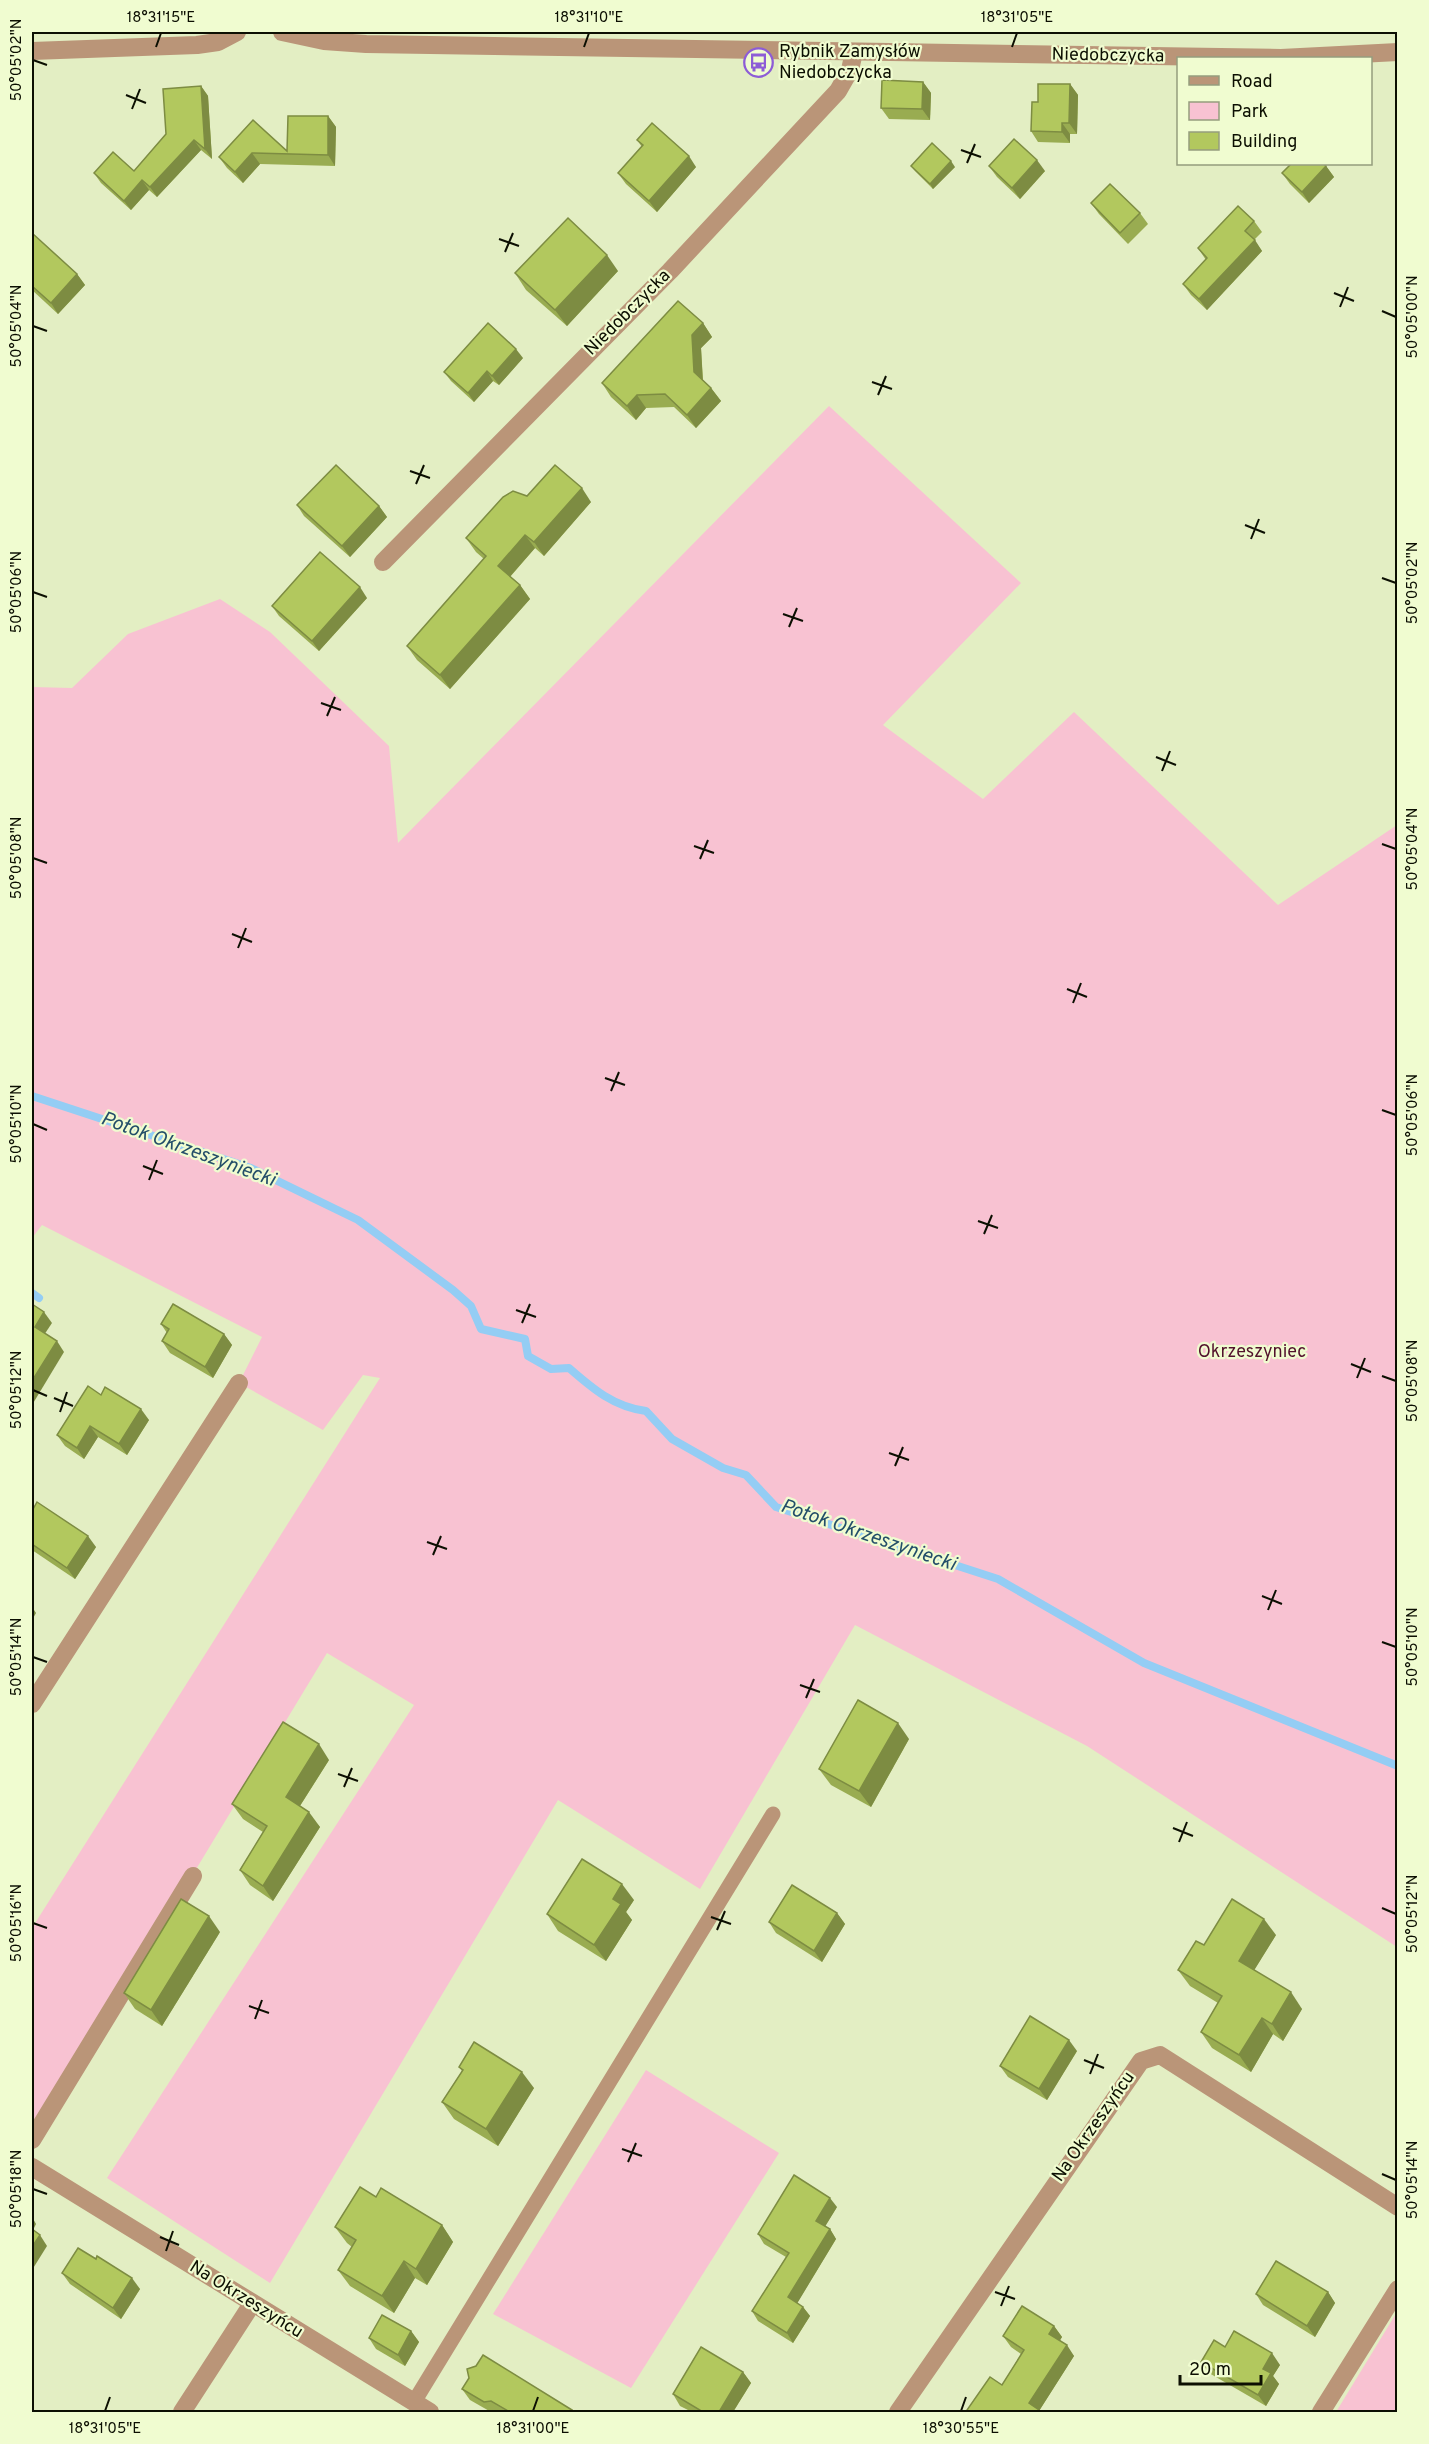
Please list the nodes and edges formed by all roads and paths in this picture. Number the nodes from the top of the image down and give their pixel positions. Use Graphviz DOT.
graph roads {
  1 [pos="237,32"];
  2 [pos="282,32"];
  3 [pos="32,51"];
  4 [pos="854,51"];
  5 [pos="1398,52"];
  6 [pos="1220,57"];
  7 [pos="1300,57"];
  8 [pos="383,562"];
  9 [pos="239,1383"];
  10 [pos="32,1704"];
  11 [pos="773,1814"];
  12 [pos="193,1876"];
  13 [pos="32,2140"];
  14 [pos="32,2167"];
  15 [pos="1398,2207"];
  16 [pos="1398,2289"];
  17 [pos="252,2304"];
  18 [pos="414,2402"];
  19 [pos="182,2412"];
  20 [pos="430,2412"];
  21 [pos="897,2412"];
  22 [pos="1321,2412"];
  1 -- 3 [label="street"];
  2 -- 4 [label="street, Niedobczycka"];
  4 -- 6 [label="street, Niedobczycka"];
  4 -- 8 [label="street, Niedobczycka"];
  5 -- 7 [label="street, Niedobczycka"];
  9 -- 10 [label="street"];
  11 -- 18 [label="lane"];
  12 -- 13 [label="street"];
  14 -- 17 [label="street, Na Okrzeszyńcu"];
  15 -- 21 [label="street, Na Okrzeszyńcu"];
  16 -- 22 [label="street"];
  17 -- 18 [label="street, Na Okrzeszyńcu"];
  17 -- 19 [label="street"];
  18 -- 20 [label="street, Na Okrzeszyńcu"];
}
